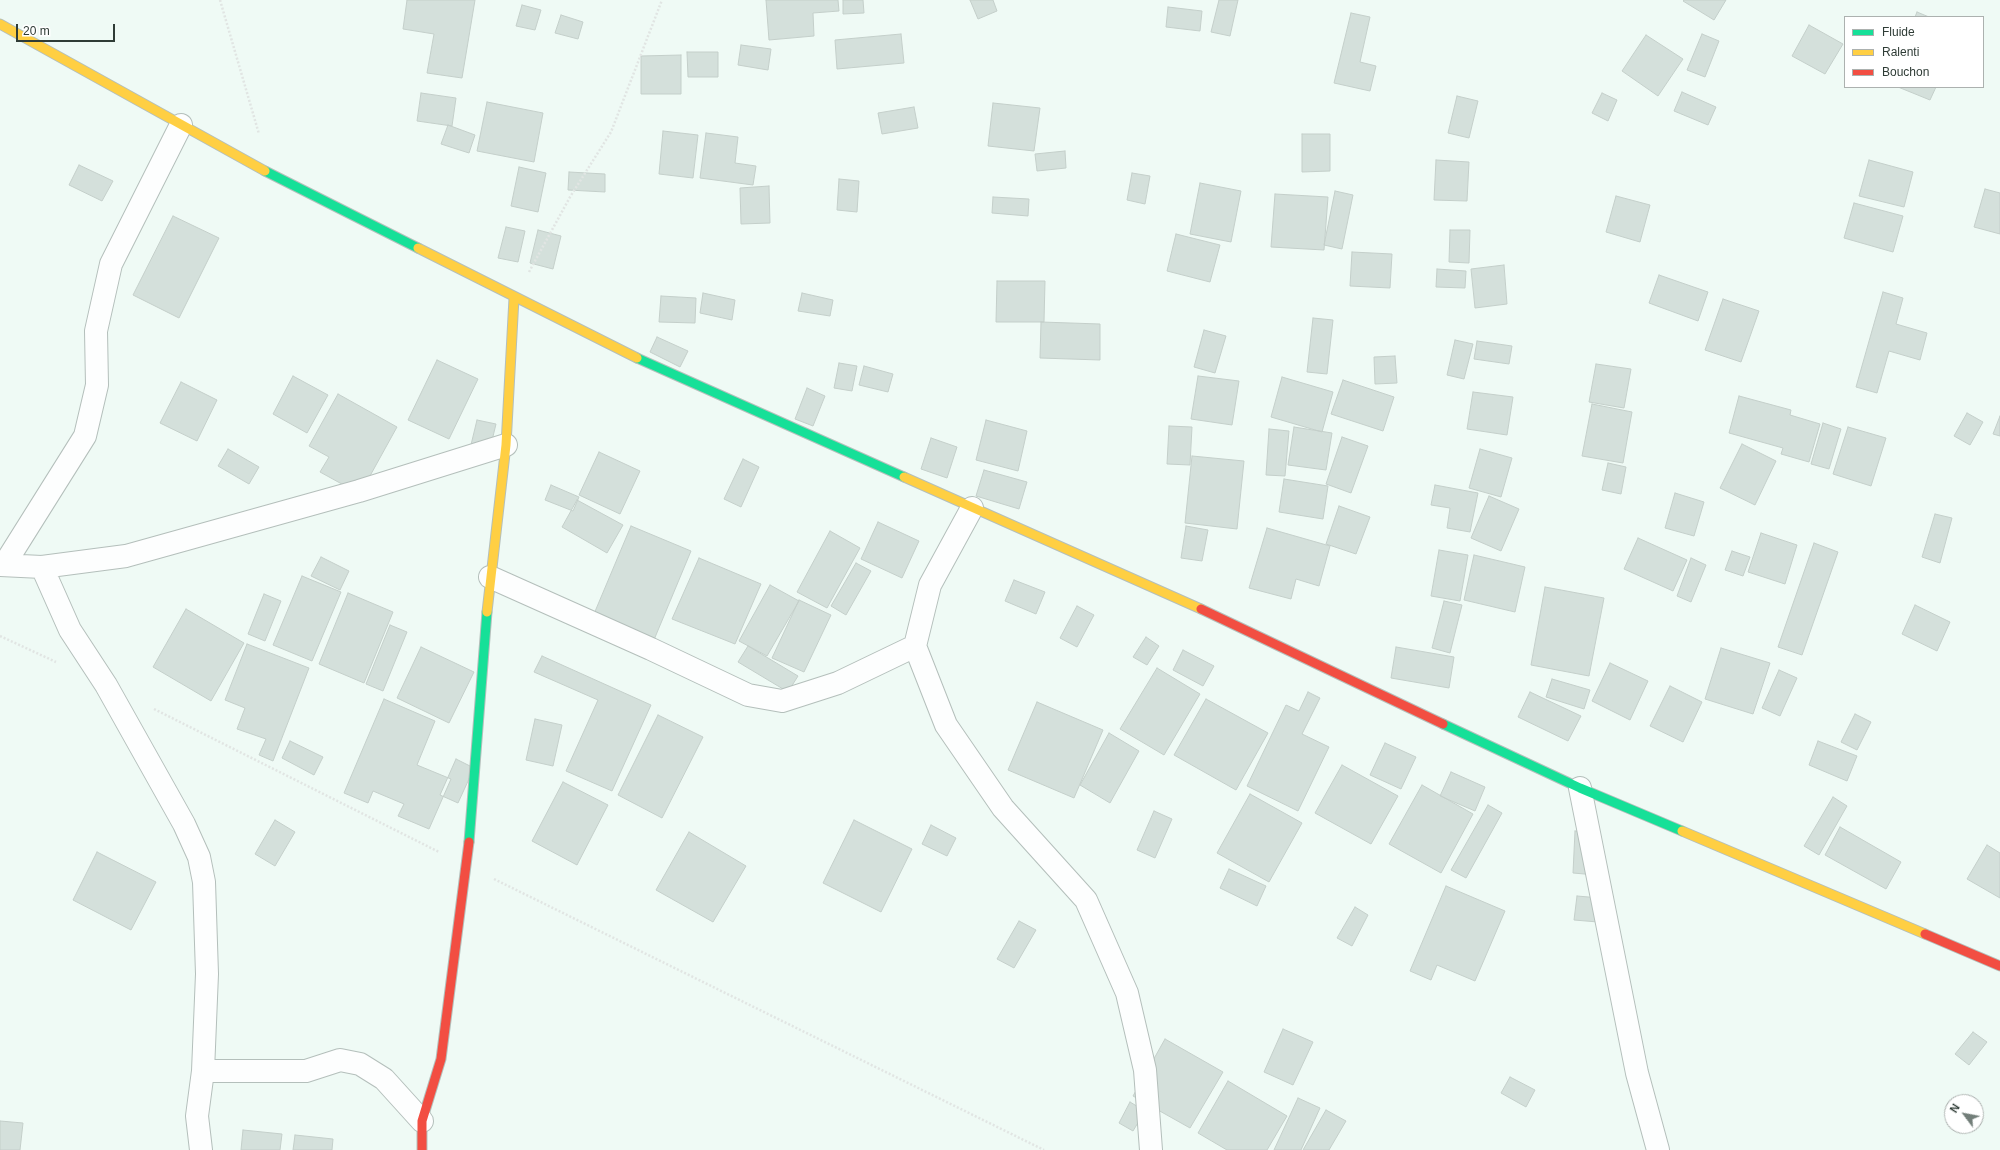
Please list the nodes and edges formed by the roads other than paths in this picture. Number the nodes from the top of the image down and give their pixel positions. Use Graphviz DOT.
graph roads {
  1 [pos="0,24"];
  2 [pos="182,125"];
  3 [pos="514,298"];
  4 [pos="506,445"];
  5 [pos="972,508"];
  6 [pos="2,565"];
  7 [pos="42,567"];
  8 [pos="490,577"];
  9 [pos="915,646"];
  10 [pos="1580,788"];
  11 [pos="2000,966"];
  12 [pos="203,1071"];
  13 [pos="422,1121"];
  14 [pos="201,1150"];
  15 [pos="422,1150"];
  16 [pos="1152,1150"];
  17 [pos="1658,1150"];
  1 -- 2 [label="street"];
  2 -- 3 [label="street"];
  2 -- 6 [label="street"];
  3 -- 4 [label="street"];
  3 -- 5 [label="street"];
  4 -- 7 [label="street"];
  4 -- 8 [label="street"];
  5 -- 9 [label="street"];
  5 -- 10 [label="street"];
  6 -- 7 [label="street"];
  7 -- 12 [label="street"];
  8 -- 9 [label="street"];
  8 -- 13 [label="street"];
  9 -- 16 [label="street"];
  10 -- 11 [label="street"];
  10 -- 17 [label="street"];
  12 -- 13 [label="street"];
  12 -- 14 [label="street"];
  13 -- 15 [label="street"];
}
